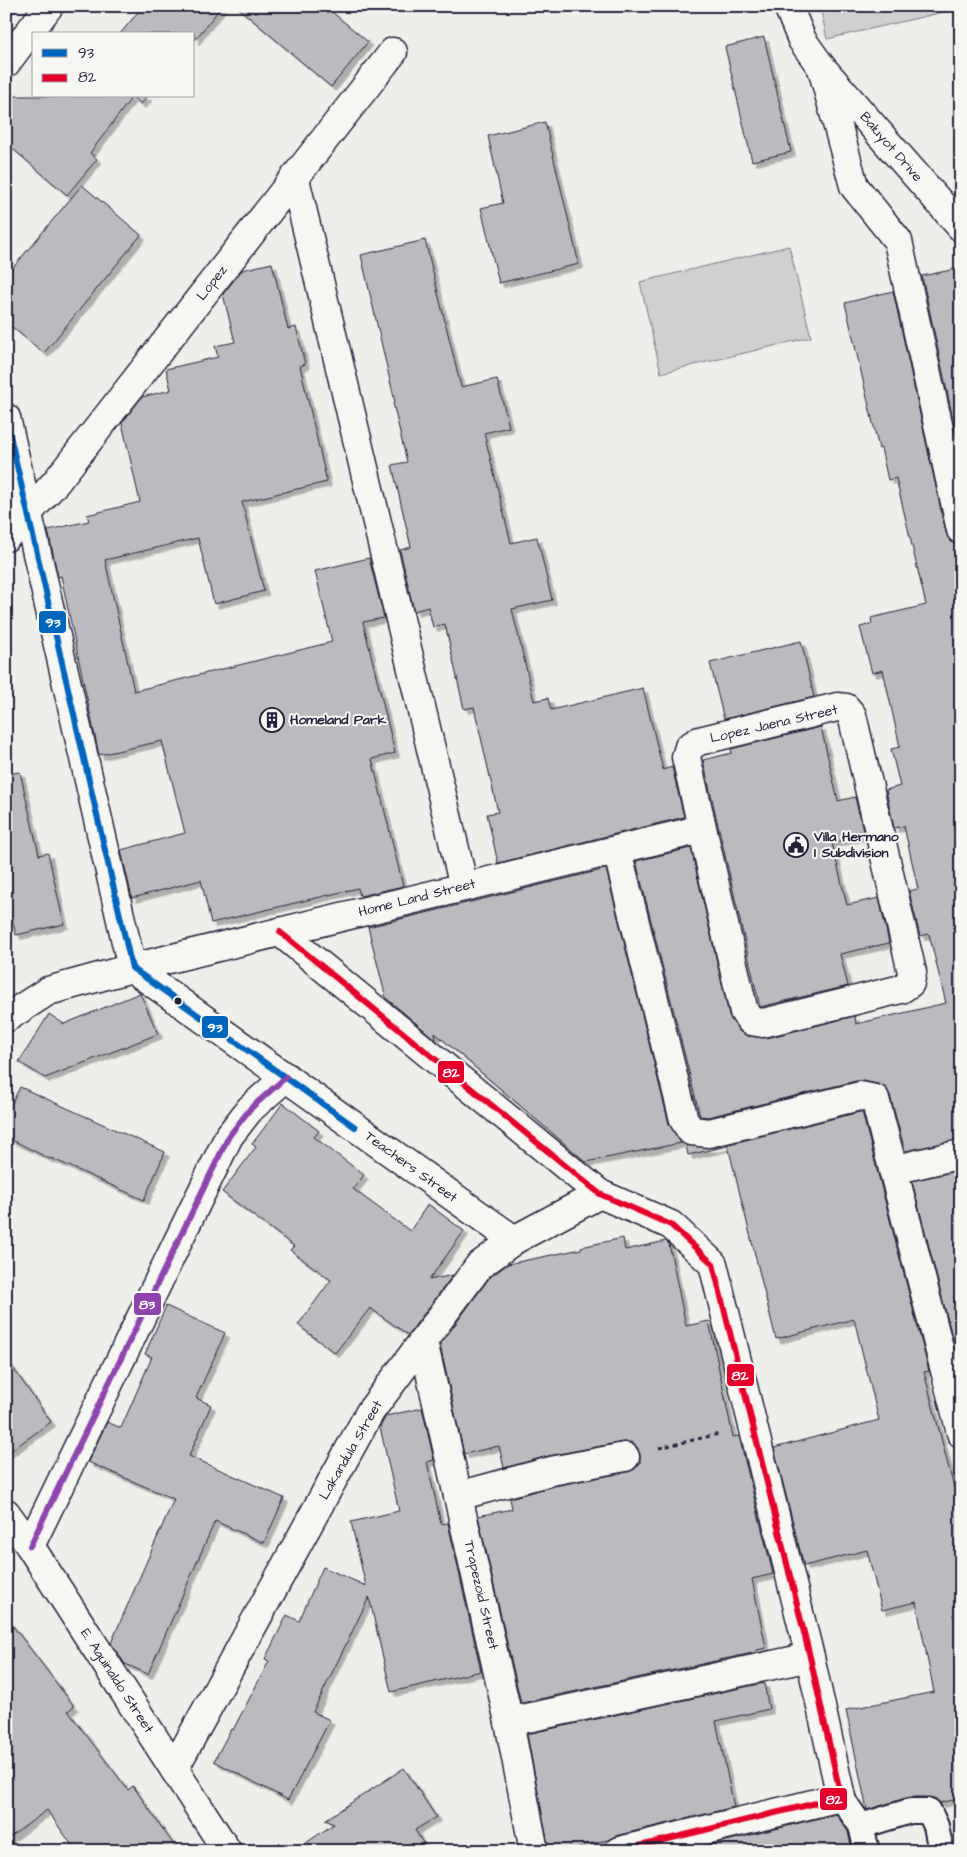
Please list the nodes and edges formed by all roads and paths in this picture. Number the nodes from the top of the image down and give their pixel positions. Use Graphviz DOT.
graph roads {
  1 [pos="50,6"];
  2 [pos="788,6"];
  3 [pos="393,52"];
  4 [pos="6,64"];
  5 [pos="822,68"];
  6 [pos="295,179"];
  7 [pos="961,227"];
  8 [pos="6,418"];
  9 [pos="28,512"];
  10 [pos="961,530"];
  11 [pos="6,537"];
  12 [pos="702,829"];
  13 [pos="617,850"];
  14 [pos="464,887"];
  15 [pos="280,932"];
  16 [pos="132,968"];
  17 [pos="6,1018"];
  18 [pos="286,1078"];
  19 [pos="961,1154"];
  20 [pos="893,1170"];
  21 [pos="600,1194"];
  22 [pos="514,1240"];
  23 [pos="423,1341"];
  24 [pos="753,1426"];
  25 [pos="961,1434"];
  26 [pos="625,1456"];
  27 [pos="458,1496"];
  28 [pos="6,1513"];
  29 [pos="30,1546"];
  30 [pos="810,1657"];
  31 [pos="509,1722"];
  32 [pos="174,1769"];
  33 [pos="841,1797"];
  34 [pos="861,1826"];
  35 [pos="227,1851"];
  36 [pos="534,1851"];
  37 [pos="619,1851"];
  38 [pos="867,1851"];
  39 [pos="941,1851"];
  1 -- 4 [label="street"];
  2 -- 5 [label="street"];
  3 -- 6 [label="street, Lopez"];
  5 -- 7 [label="street, Baluyot Drive"];
  5 -- 10 [label="street"];
  6 -- 9 [label="street, Lopez"];
  6 -- 14 [label="street"];
  8 -- 9 [label="street"];
  9 -- 11 [label="street, Lopez"];
  9 -- 16 [label="street"];
  12 -- 12 [label="street, Lopez Jaena Street"];
  12 -- 13 [label="street, Home Land Street"];
  13 -- 14 [label="street, Home Land Street"];
  13 -- 20 [label="street"];
  14 -- 15 [label="street, Home Land Street"];
  15 -- 16 [label="street, Home Land Street"];
  15 -- 21 [label="street"];
  16 -- 17 [label="street"];
  16 -- 18 [label="street, Teachers Street"];
  18 -- 22 [label="street, Teachers Street"];
  18 -- 29 [label="street"];
  19 -- 20 [label="street"];
  20 -- 25 [label="street"];
  21 -- 22 [label="street, Lakandula Street"];
  21 -- 24 [label="street"];
  22 -- 23 [label="street, Lakandula Street"];
  23 -- 27 [label="street, Trapezoid Street"];
  23 -- 32 [label="street, Lakandula Street"];
  24 -- 26 [label="path"];
  24 -- 30 [label="street"];
  26 -- 27 [label="street"];
  27 -- 31 [label="street, Trapezoid Street"];
  28 -- 29 [label="street, E. Aguinaldo Street"];
  29 -- 32 [label="street, E. Aguinaldo Street"];
  30 -- 31 [label="street"];
  30 -- 33 [label="street"];
  31 -- 36 [label="street, Trapezoid Street"];
  32 -- 35 [label="street, E. Aguinaldo Street"];
  33 -- 34 [label="lane"];
  33 -- 37 [label="street"];
  34 -- 38 [label="lane"];
  34 -- 39 [label="lane"];
}
